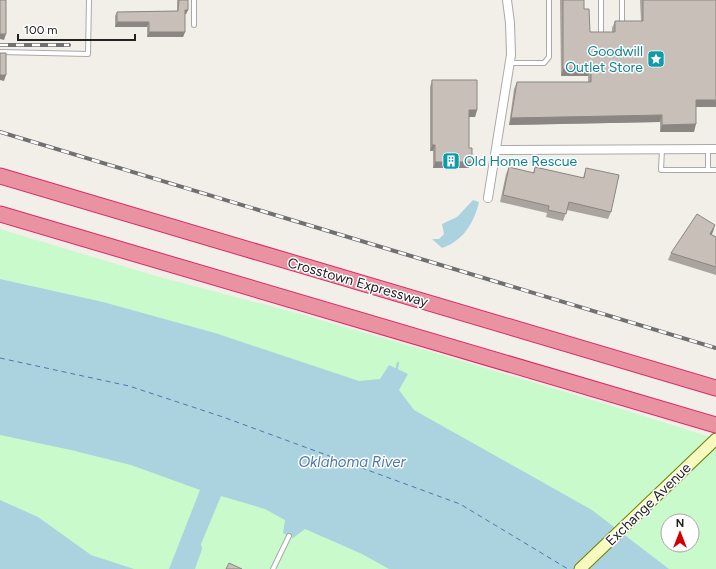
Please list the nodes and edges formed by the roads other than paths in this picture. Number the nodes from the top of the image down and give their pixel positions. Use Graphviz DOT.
graph roads {
  1 [pos="89,0"];
  2 [pos="194,0"];
  3 [pos="507,0"];
  4 [pos="549,0"];
  5 [pos="601,0"];
  6 [pos="622,0"];
  7 [pos="622,22"];
  8 [pos="194,25"];
  9 [pos="601,32"];
  10 [pos="0,52"];
  11 [pos="510,63"];
  12 [pos="662,149"];
  13 [pos="712,149"];
  14 [pos="496,150"];
  15 [pos="0,170"];
  16 [pos="708,170"];
  17 [pos="716,170"];
  18 [pos="0,176"];
  19 [pos="35,186"];
  20 [pos="488,198"];
  21 [pos="0,214"];
  22 [pos="716,388"];
  23 [pos="716,425"];
  24 [pos="716,439"];
  25 [pos="289,536"];
  26 [pos="273,569"];
  27 [pos="580,569"];
  1 -- 10 [label="lane"];
  2 -- 8 [label="lane"];
  3 -- 11 [label="street"];
  4 -- 11 [label="lane"];
  5 -- 9 [label="lane"];
  6 -- 7 [label="lane"];
  11 -- 14 [label="street"];
  12 -- 13 [label="street"];
  12 -- 14 [label="street"];
  12 -- 16 [label="lane"];
  13 -- 16 [label="lane"];
  14 -- 20 [label="street"];
  15 -- 19 [label="highway"];
  16 -- 17 [label="lane"];
  18 -- 19 [label="highway, Crosstown Expressway"];
  19 -- 22 [label="highway, Crosstown Expressway"];
  21 -- 23 [label="highway"];
  24 -- 27 [label="main road, Exchange Avenue"];
  25 -- 26 [label="lane"];
}
